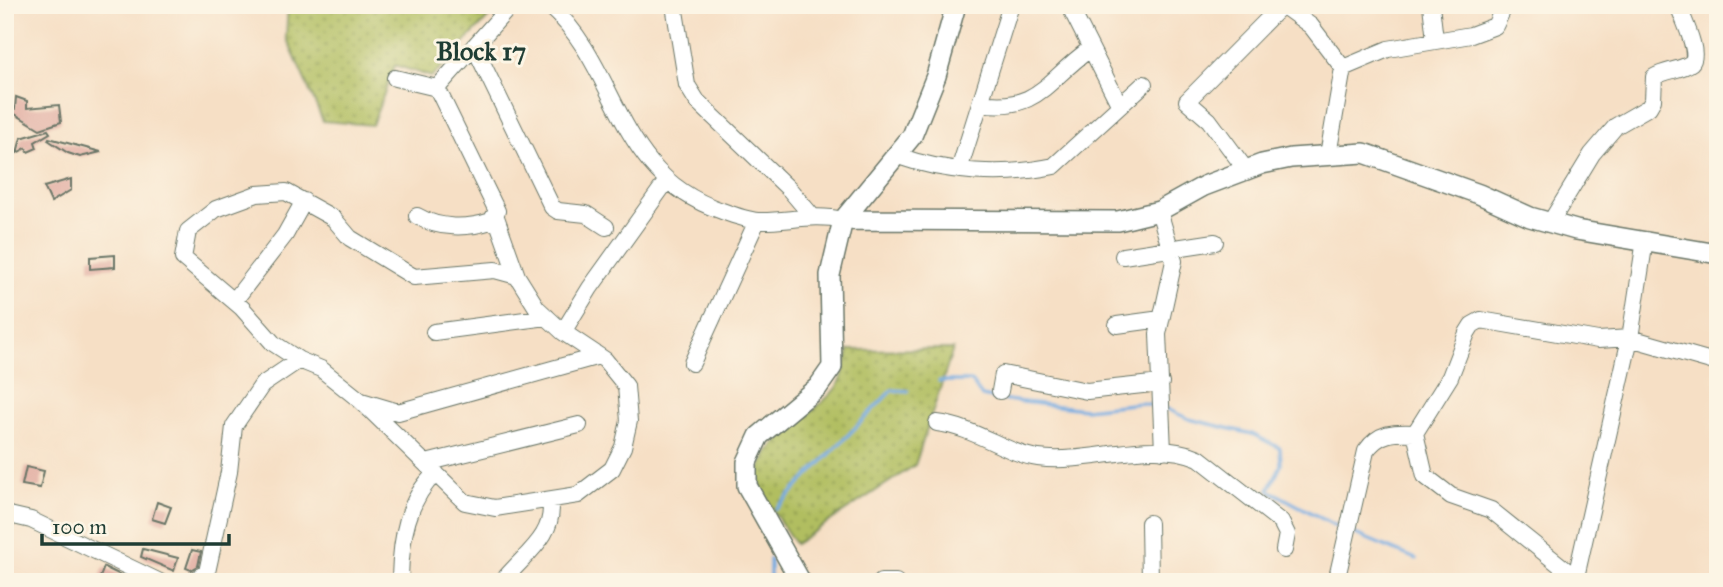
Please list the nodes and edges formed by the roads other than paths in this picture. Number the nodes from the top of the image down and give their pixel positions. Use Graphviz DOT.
graph roads {
  1 [pos="511,5"];
  2 [pos="549,5"];
  3 [pos="674,5"];
  4 [pos="956,5"];
  5 [pos="1011,5"];
  6 [pos="1069,5"];
  7 [pos="1282,5"];
  8 [pos="1431,5"];
  9 [pos="1505,5"];
  10 [pos="1678,5"];
  11 [pos="1435,40"];
  12 [pos="474,46"];
  13 [pos="1090,49"];
  14 [pos="1343,68"];
  15 [pos="395,78"];
  16 [pos="1144,84"];
  17 [pos="437,88"];
  18 [pos="981,103"];
  19 [pos="1120,106"];
  20 [pos="1328,155"];
  21 [pos="898,156"];
  22 [pos="958,170"];
  23 [pos="1246,170"];
  24 [pos="666,182"];
  25 [pos="304,201"];
  26 [pos="1159,211"];
  27 [pos="812,215"];
  28 [pos="417,216"];
  29 [pos="496,217"];
  30 [pos="843,220"];
  31 [pos="757,221"];
  32 [pos="1550,223"];
  33 [pos="606,228"];
  34 [pos="1645,240"];
  35 [pos="1215,242"];
  36 [pos="1172,249"];
  37 [pos="1718,254"];
  38 [pos="1123,256"];
  39 [pos="517,276"];
  40 [pos="234,302"];
  41 [pos="547,317"];
  42 [pos="1161,319"];
  43 [pos="1117,325"];
  44 [pos="434,332"];
  45 [pos="563,332"];
  46 [pos="1630,338"];
  47 [pos="598,356"];
  48 [pos="299,360"];
  49 [pos="692,363"];
  50 [pos="1718,363"];
  51 [pos="1161,383"];
  52 [pos="1000,391"];
  53 [pos="361,401"];
  54 [pos="937,423"];
  55 [pos="579,425"];
  56 [pos="1415,433"];
  57 [pos="1163,451"];
  58 [pos="431,468"];
  59 [pos="550,500"];
  60 [pos="5,514"];
  61 [pos="1149,523"];
  62 [pos="1284,550"];
  63 [pos="1578,580"];
  64 [pos="160,582"];
  65 [pos="192,582"];
  66 [pos="404,582"];
  67 [pos="502,582"];
  68 [pos="801,582"];
  69 [pos="881,582"];
  70 [pos="896,582"];
  71 [pos="1150,582"];
  72 [pos="1336,582"];
  1 -- 12 [label="street"];
  2 -- 24 [label="street"];
  3 -- 27 [label="street"];
  4 -- 21 [label="street"];
  5 -- 18 [label="street"];
  6 -- 13 [label="street"];
  7 -- 14 [label="street"];
  7 -- 23 [label="street"];
  8 -- 11 [label="street"];
  9 -- 11 [label="street"];
  10 -- 32 [label="street"];
  11 -- 14 [label="street"];
  12 -- 17 [label="street"];
  12 -- 33 [label="street"];
  13 -- 18 [label="street"];
  13 -- 19 [label="street"];
  14 -- 20 [label="street"];
  15 -- 17 [label="street"];
  16 -- 19 [label="street"];
  17 -- 29 [label="street"];
  18 -- 22 [label="street"];
  19 -- 22 [label="street"];
  20 -- 23 [label="street"];
  20 -- 32 [label="street"];
  21 -- 22 [label="street"];
  21 -- 30 [label="street"];
  23 -- 26 [label="street"];
  24 -- 31 [label="street"];
  24 -- 45 [label="street"];
  25 -- 39 [label="street"];
  25 -- 40 [label="street"];
  25 -- 40 [label="street"];
  26 -- 30 [label="street"];
  26 -- 36 [label="street"];
  27 -- 30 [label="street"];
  27 -- 31 [label="street"];
  28 -- 29 [label="street"];
  29 -- 39 [label="street"];
  30 -- 68 [label="street"];
  31 -- 49 [label="street"];
  32 -- 34 [label="street"];
  34 -- 37 [label="street"];
  34 -- 46 [label="street"];
  35 -- 36 [label="street"];
  36 -- 38 [label="street"];
  36 -- 42 [label="street"];
  39 -- 41 [label="street"];
  40 -- 48 [label="street"];
  41 -- 44 [label="street"];
  41 -- 45 [label="street"];
  42 -- 43 [label="street"];
  42 -- 51 [label="street"];
  45 -- 47 [label="street"];
  46 -- 50 [label="street"];
  46 -- 56 [label="street"];
  46 -- 63 [label="street"];
  47 -- 53 [label="street"];
  47 -- 59 [label="street"];
  48 -- 53 [label="street"];
  48 -- 65 [label="street"];
  51 -- 52 [label="street"];
  51 -- 57 [label="street"];
  53 -- 58 [label="street"];
  54 -- 57 [label="street"];
  55 -- 58 [label="street"];
  56 -- 63 [label="street"];
  56 -- 72 [label="street"];
  57 -- 62 [label="street"];
  58 -- 59 [label="street"];
  58 -- 66 [label="street"];
  59 -- 67 [label="street"];
  60 -- 64 [label="street"];
  61 -- 71 [label="street"];
  69 -- 70 [label="street"];
}
